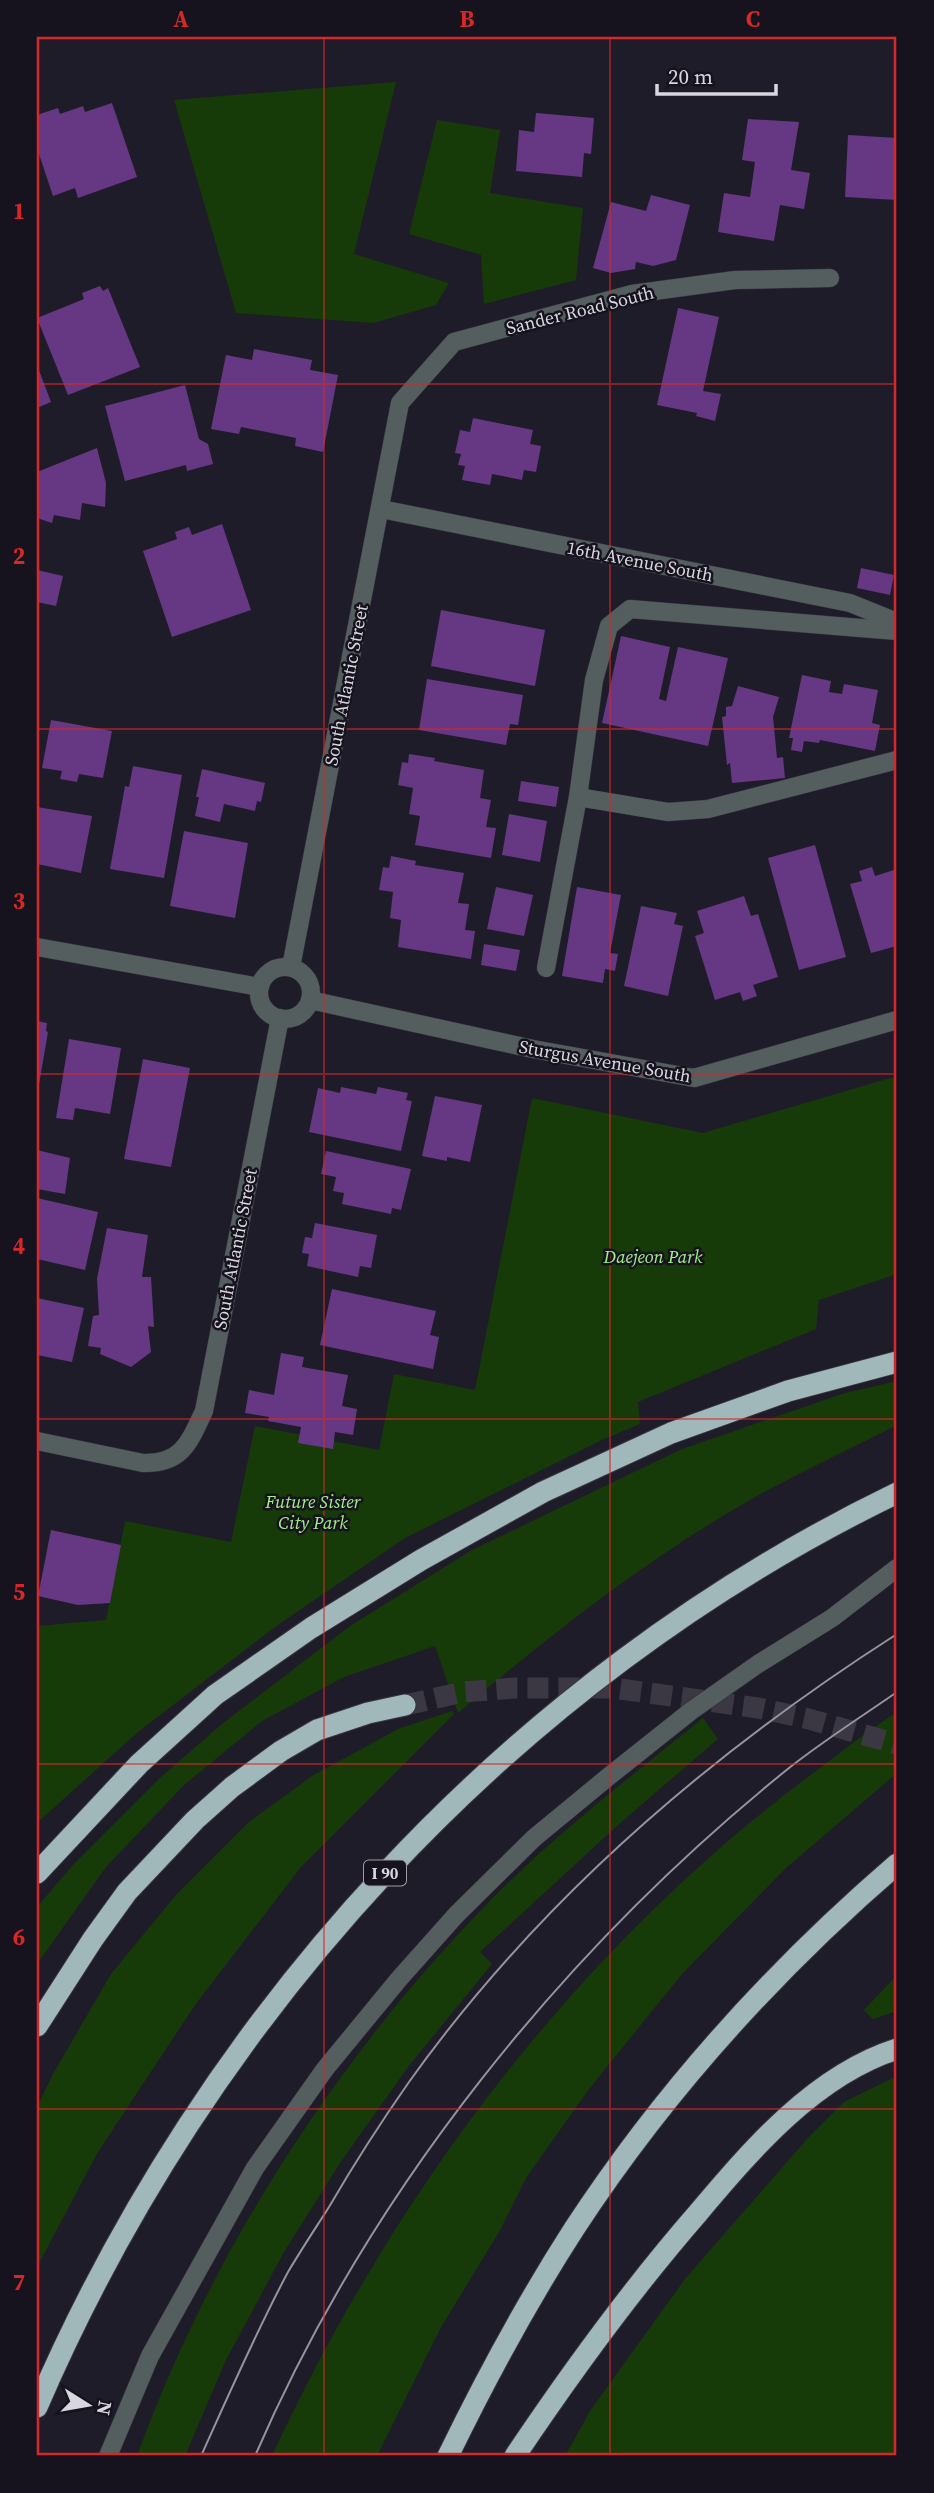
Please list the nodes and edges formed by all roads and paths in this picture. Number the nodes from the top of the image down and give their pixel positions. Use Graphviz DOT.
graph roads {
  1 [pos="830,278"];
  2 [pos="400,403"];
  3 [pos="380,509"];
  4 [pos="897,622"];
  5 [pos="897,631"];
  6 [pos="897,760"];
  7 [pos="578,797"];
  8 [pos="37,947"];
  9 [pos="291,967"];
  10 [pos="546,968"];
  11 [pos="260,987"];
  12 [pos="310,1000"];
  13 [pos="280,1018"];
  14 [pos="897,1020"];
  15 [pos="897,1362"];
  16 [pos="37,1441"];
  17 [pos="897,1493"];
  18 [pos="897,1567"];
  19 [pos="405,1705"];
  20 [pos="897,1864"];
  21 [pos="37,1872"];
  22 [pos="37,2026"];
  23 [pos="897,2049"];
  24 [pos="37,2407"];
  25 [pos="108,2456"];
  26 [pos="447,2456"];
  27 [pos="515,2456"];
  1 -- 2 [label="street, Sander Road South"];
  2 -- 3 [label="street, South Atlantic Street"];
  3 -- 4 [label="street, 16th Avenue South"];
  3 -- 9 [label="street, South Atlantic Street"];
  5 -- 7 [label="street"];
  6 -- 7 [label="street"];
  7 -- 10 [label="street"];
  8 -- 11 [label="street"];
  9 -- 11 [label="street"];
  9 -- 12 [label="street"];
  11 -- 13 [label="street"];
  12 -- 13 [label="street"];
  12 -- 14 [label="street, Sturgus Avenue South"];
  13 -- 16 [label="street, South Atlantic Street"];
  15 -- 21 [label="highway"];
  17 -- 24 [label="highway, I 90"];
  18 -- 25 [label="street"];
  19 -- 22 [label="highway"];
  20 -- 26 [label="highway"];
  23 -- 27 [label="highway"];
}
